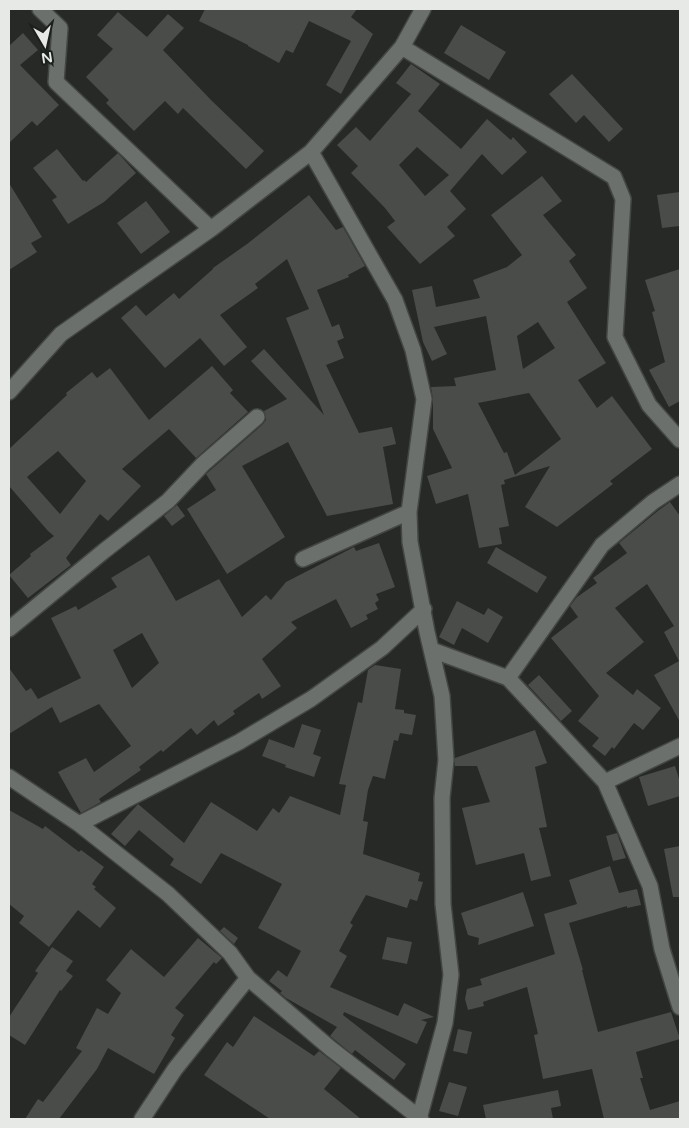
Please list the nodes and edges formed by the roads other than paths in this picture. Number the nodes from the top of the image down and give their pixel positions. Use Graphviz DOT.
graph roads {
  1 [pos="40,9"];
  2 [pos="423,9"];
  3 [pos="402,46"];
  4 [pos="311,152"];
  5 [pos="211,230"];
  6 [pos="9,392"];
  7 [pos="257,418"];
  8 [pos="680,440"];
  9 [pos="680,484"];
  10 [pos="409,512"];
  11 [pos="303,559"];
  12 [pos="424,609"];
  13 [pos="9,629"];
  14 [pos="432,650"];
  15 [pos="508,678"];
  16 [pos="680,746"];
  17 [pos="9,777"];
  18 [pos="605,782"];
  19 [pos="78,824"];
  20 [pos="248,978"];
  21 [pos="680,1007"];
  22 [pos="142,1119"];
  23 [pos="420,1119"];
  1 -- 5 [label="street"];
  2 -- 3 [label="street"];
  3 -- 4 [label="street"];
  3 -- 8 [label="street"];
  4 -- 5 [label="street"];
  4 -- 10 [label="street"];
  5 -- 6 [label="street"];
  7 -- 13 [label="street"];
  9 -- 15 [label="street"];
  10 -- 11 [label="street"];
  10 -- 12 [label="street"];
  12 -- 14 [label="street"];
  12 -- 19 [label="street"];
  14 -- 15 [label="street"];
  14 -- 23 [label="street"];
  15 -- 18 [label="street"];
  16 -- 18 [label="street"];
  17 -- 19 [label="street"];
  18 -- 21 [label="street"];
  19 -- 20 [label="street"];
  20 -- 22 [label="street"];
  20 -- 23 [label="street"];
}
